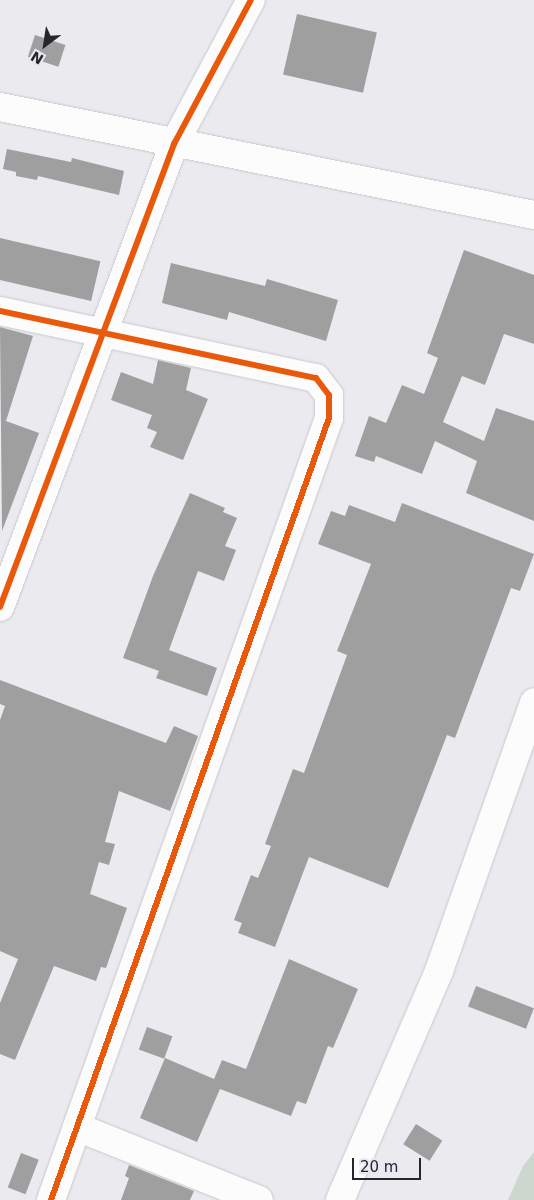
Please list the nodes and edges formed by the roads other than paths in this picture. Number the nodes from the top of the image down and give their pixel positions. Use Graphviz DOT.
graph roads {
  1 [pos="251,0"];
  2 [pos="0,107"];
  3 [pos="174,144"];
  4 [pos="534,215"];
  5 [pos="0,312"];
  6 [pos="103,331"];
  7 [pos="0,607"];
  8 [pos="534,702"];
  9 [pos="77,1127"];
  10 [pos="51,1200"];
  11 [pos="259,1200"];
  12 [pos="340,1200"];
  1 -- 3 [label="street"];
  2 -- 3 [label="street"];
  3 -- 4 [label="street"];
  3 -- 6 [label="street"];
  5 -- 6 [label="street"];
  6 -- 7 [label="street"];
  6 -- 9 [label="street"];
  8 -- 12 [label="street"];
  9 -- 10 [label="street"];
  9 -- 11 [label="street"];
}
